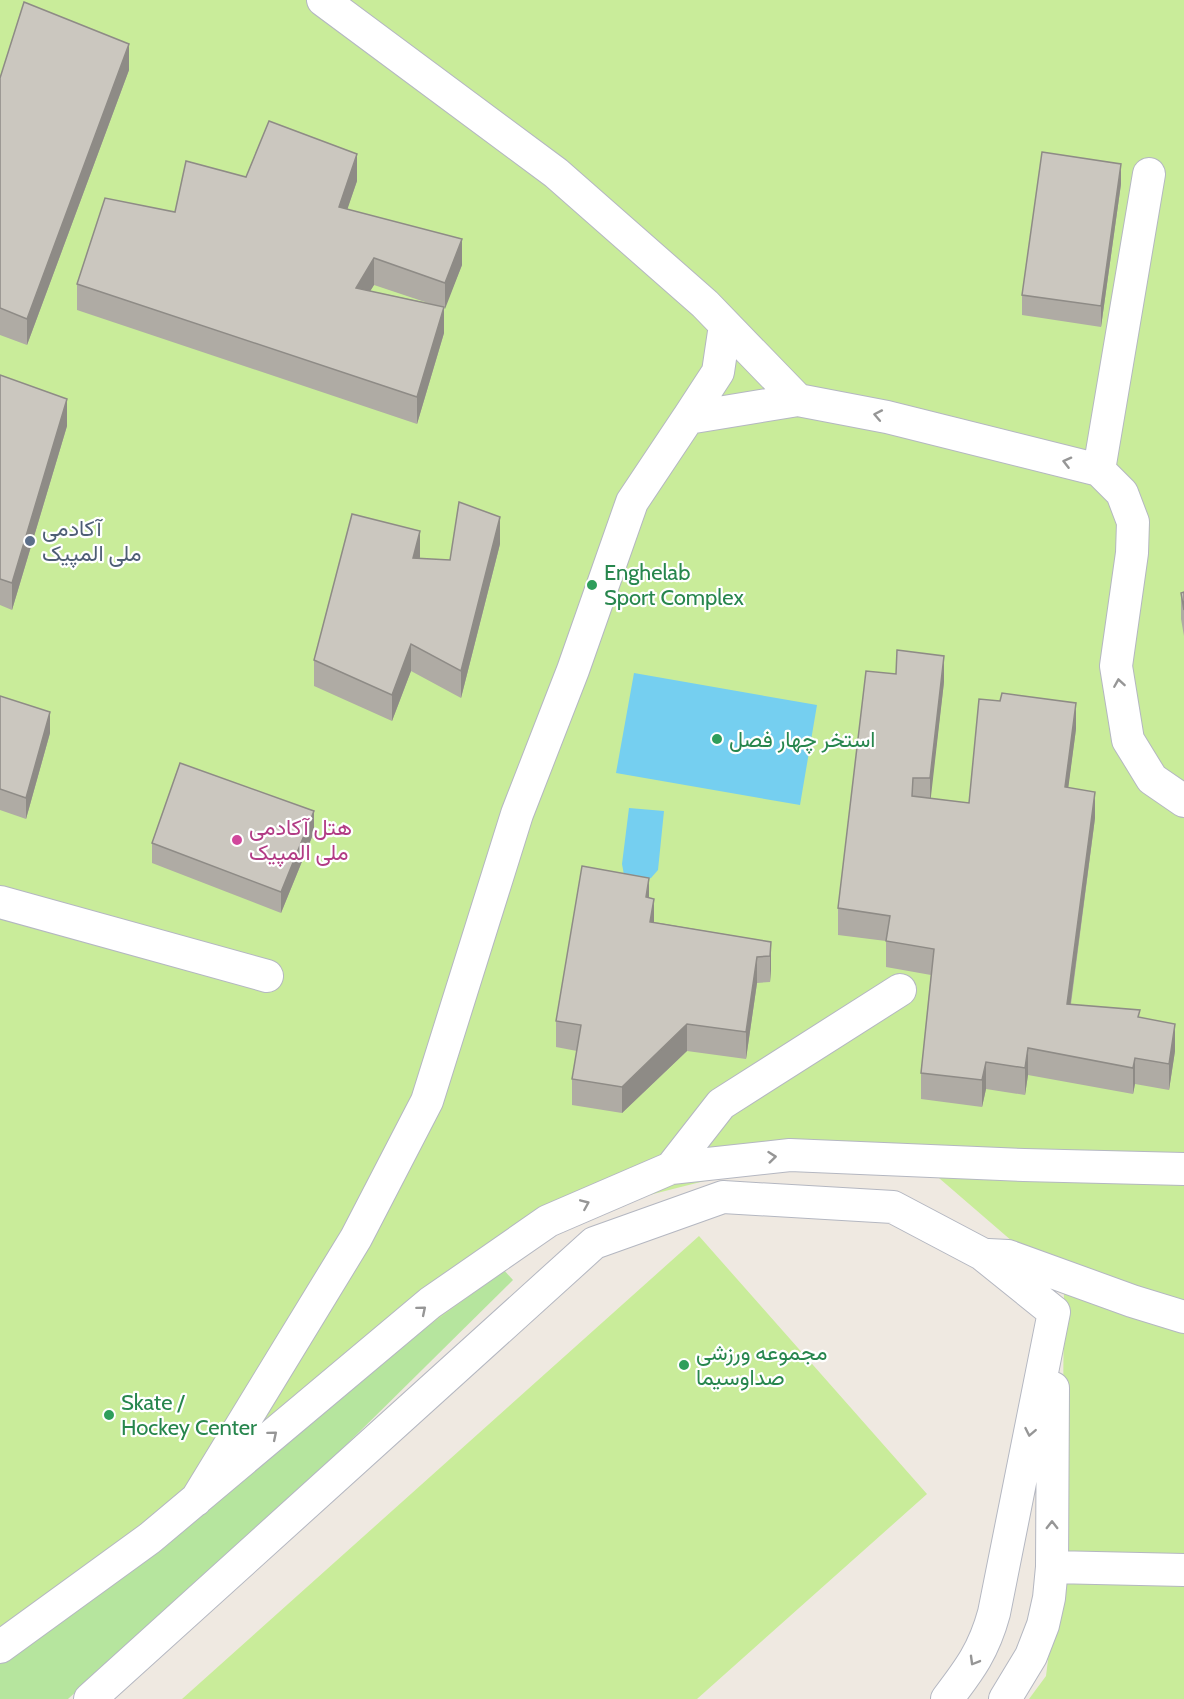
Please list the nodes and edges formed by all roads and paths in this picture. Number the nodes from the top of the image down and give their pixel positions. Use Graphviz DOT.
graph roads {
  1 [pos="323,0"];
  2 [pos="1149,174"];
  3 [pos="725,325"];
  4 [pos="798,400"];
  5 [pos="688,418"];
  6 [pos="1099,470"];
  7 [pos="1184,801"];
  8 [pos="0,902"];
  9 [pos="267,975"];
  10 [pos="900,990"];
  11 [pos="671,1168"];
  12 [pos="1184,1169"];
  13 [pos="982,1254"];
  14 [pos="1054,1312"];
  15 [pos="1184,1317"];
  16 [pos="196,1500"];
  17 [pos="1052,1567"];
  18 [pos="1184,1570"];
  19 [pos="994,1613"];
  20 [pos="1043,1625"];
  21 [pos="0,1647"];
  22 [pos="90,1699"];
  23 [pos="947,1699"];
  24 [pos="1005,1699"];
  1 -- 3 [label="lane"];
  2 -- 6 [label="lane"];
  3 -- 4 [label="lane"];
  3 -- 5 [label="lane"];
  4 -- 5 [label="lane"];
  6 -- 4 [label="lane, one-way"];
  5 -- 16 [label="lane"];
  7 -- 6 [label="lane, one-way"];
  8 -- 9 [label="lane"];
  10 -- 11 [label="lane"];
  11 -- 12 [label="lane, one-way"];
  16 -- 11 [label="lane, one-way"];
  13 -- 14 [label="lane"];
  13 -- 15 [label="lane"];
  13 -- 22 [label="lane"];
  17 -- 14 [label="lane, one-way"];
  14 -- 19 [label="lane, one-way"];
  16 -- 21 [label="lane"];
  17 -- 18 [label="lane"];
  17 -- 20 [label="lane"];
  19 -- 20 [label="lane"];
  19 -- 23 [label="lane, one-way"];
  20 -- 24 [label="lane"];
}
